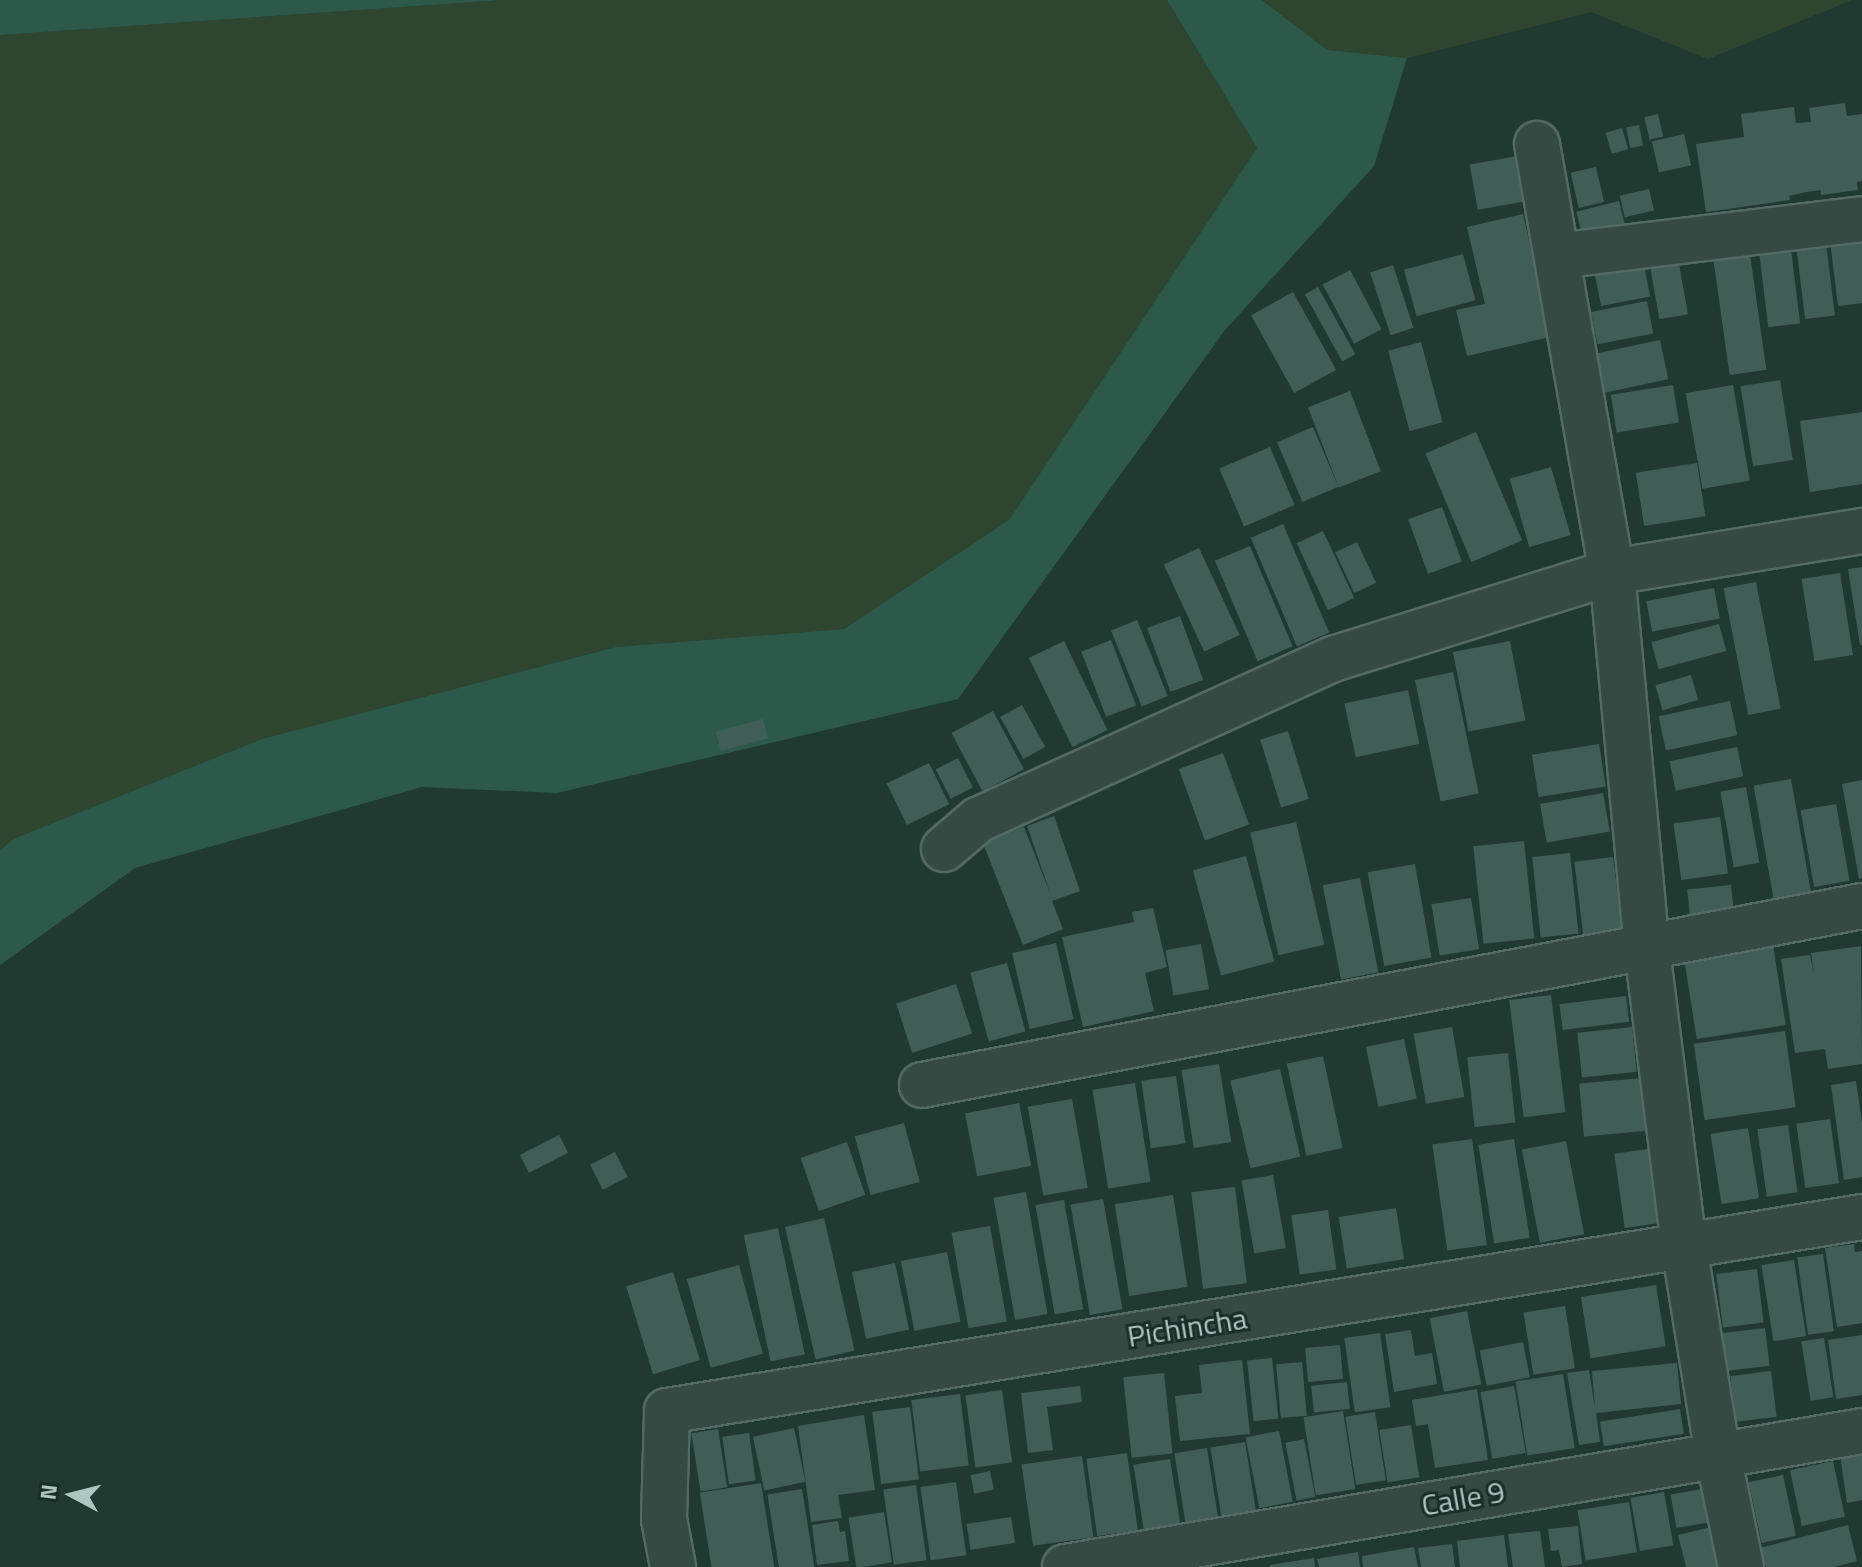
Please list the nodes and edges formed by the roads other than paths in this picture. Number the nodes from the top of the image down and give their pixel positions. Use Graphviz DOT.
graph roads {
  1 [pos="1537,144"];
  2 [pos="1862,219"];
  3 [pos="1557,256"];
  4 [pos="1862,531"];
  5 [pos="1612,572"];
  6 [pos="944,849"];
  7 [pos="1862,906"];
  8 [pos="1647,949"];
  9 [pos="922,1085"];
  10 [pos="1862,1217"];
  11 [pos="1684,1246"];
  12 [pos="1862,1431"];
  13 [pos="1718,1455"];
  14 [pos="673,1567"];
  15 [pos="1065,1567"];
  16 [pos="1741,1567"];
  1 -- 3 [label="street"];
  2 -- 3 [label="street"];
  3 -- 5 [label="street"];
  4 -- 5 [label="street"];
  5 -- 6 [label="street"];
  5 -- 8 [label="street"];
  7 -- 8 [label="street"];
  8 -- 9 [label="street"];
  8 -- 11 [label="street"];
  10 -- 11 [label="street, Pichincha"];
  11 -- 13 [label="street"];
  11 -- 14 [label="street, Pichincha"];
  12 -- 13 [label="street, Calle 9"];
  13 -- 15 [label="street, Calle 9"];
  13 -- 16 [label="street"];
}
